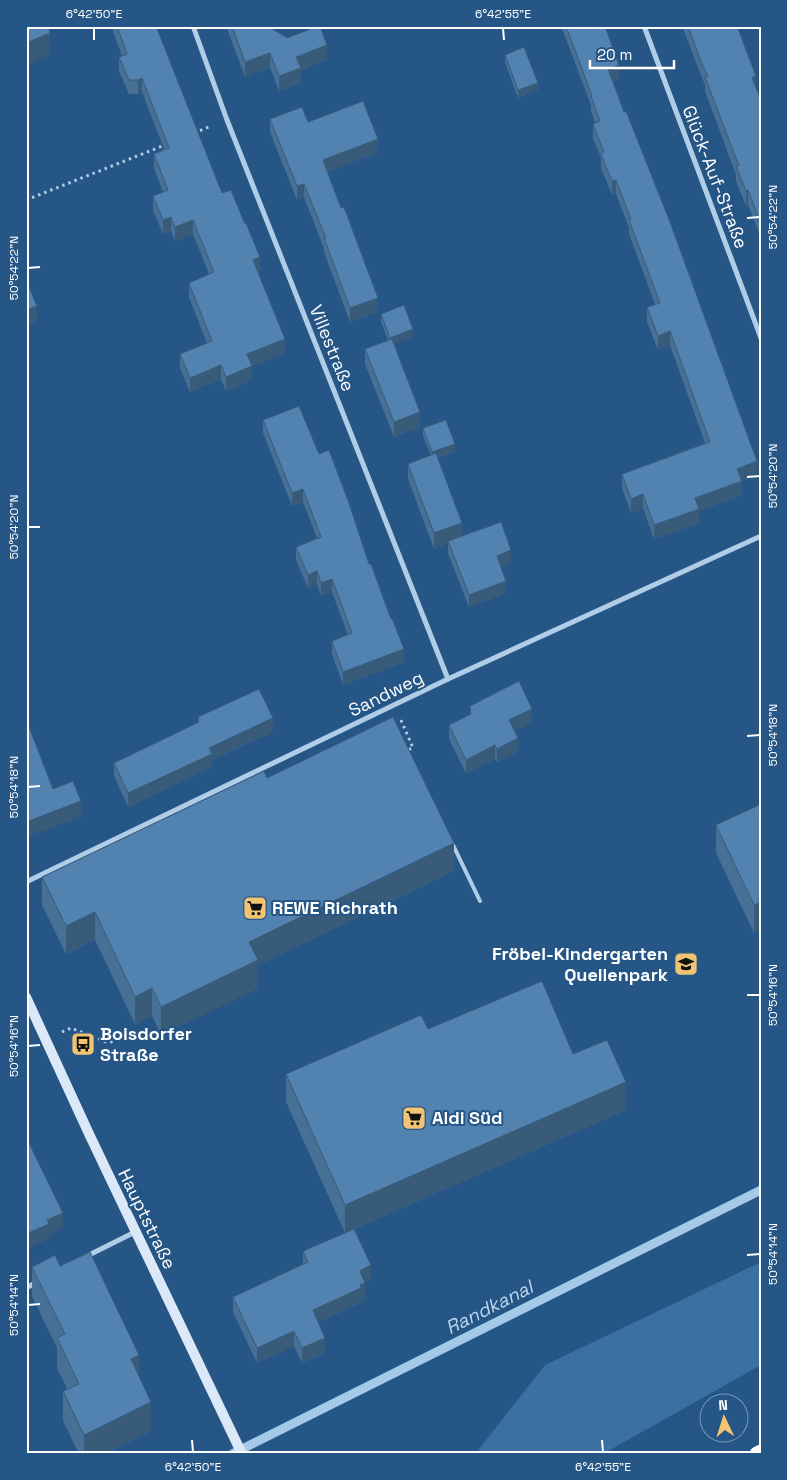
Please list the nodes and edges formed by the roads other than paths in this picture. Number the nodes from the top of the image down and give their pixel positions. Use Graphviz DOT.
graph roads {
  1 [pos="193,26"];
  2 [pos="644,26"];
  3 [pos="761,338"];
  4 [pos="761,536"];
  5 [pos="448,679"];
  6 [pos="451,842"];
  7 [pos="26,882"];
  8 [pos="480,901"];
  9 [pos="26,997"];
  10 [pos="136,1232"];
  11 [pos="85,1258"];
  12 [pos="43,1279"];
  13 [pos="26,1288"];
  14 [pos="242,1454"];
  1 -- 5 [label="street, Villestraße"];
  2 -- 3 [label="street, Glück-Auf-Straße"];
  4 -- 5 [label="street, Sandweg"];
  5 -- 7 [label="street, Sandweg"];
  6 -- 8 [label="lane"];
  9 -- 10 [label="main road, Hauptstraße"];
  10 -- 11 [label="street"];
  10 -- 14 [label="main road, Hauptstraße"];
  12 -- 13 [label="street"];
}
